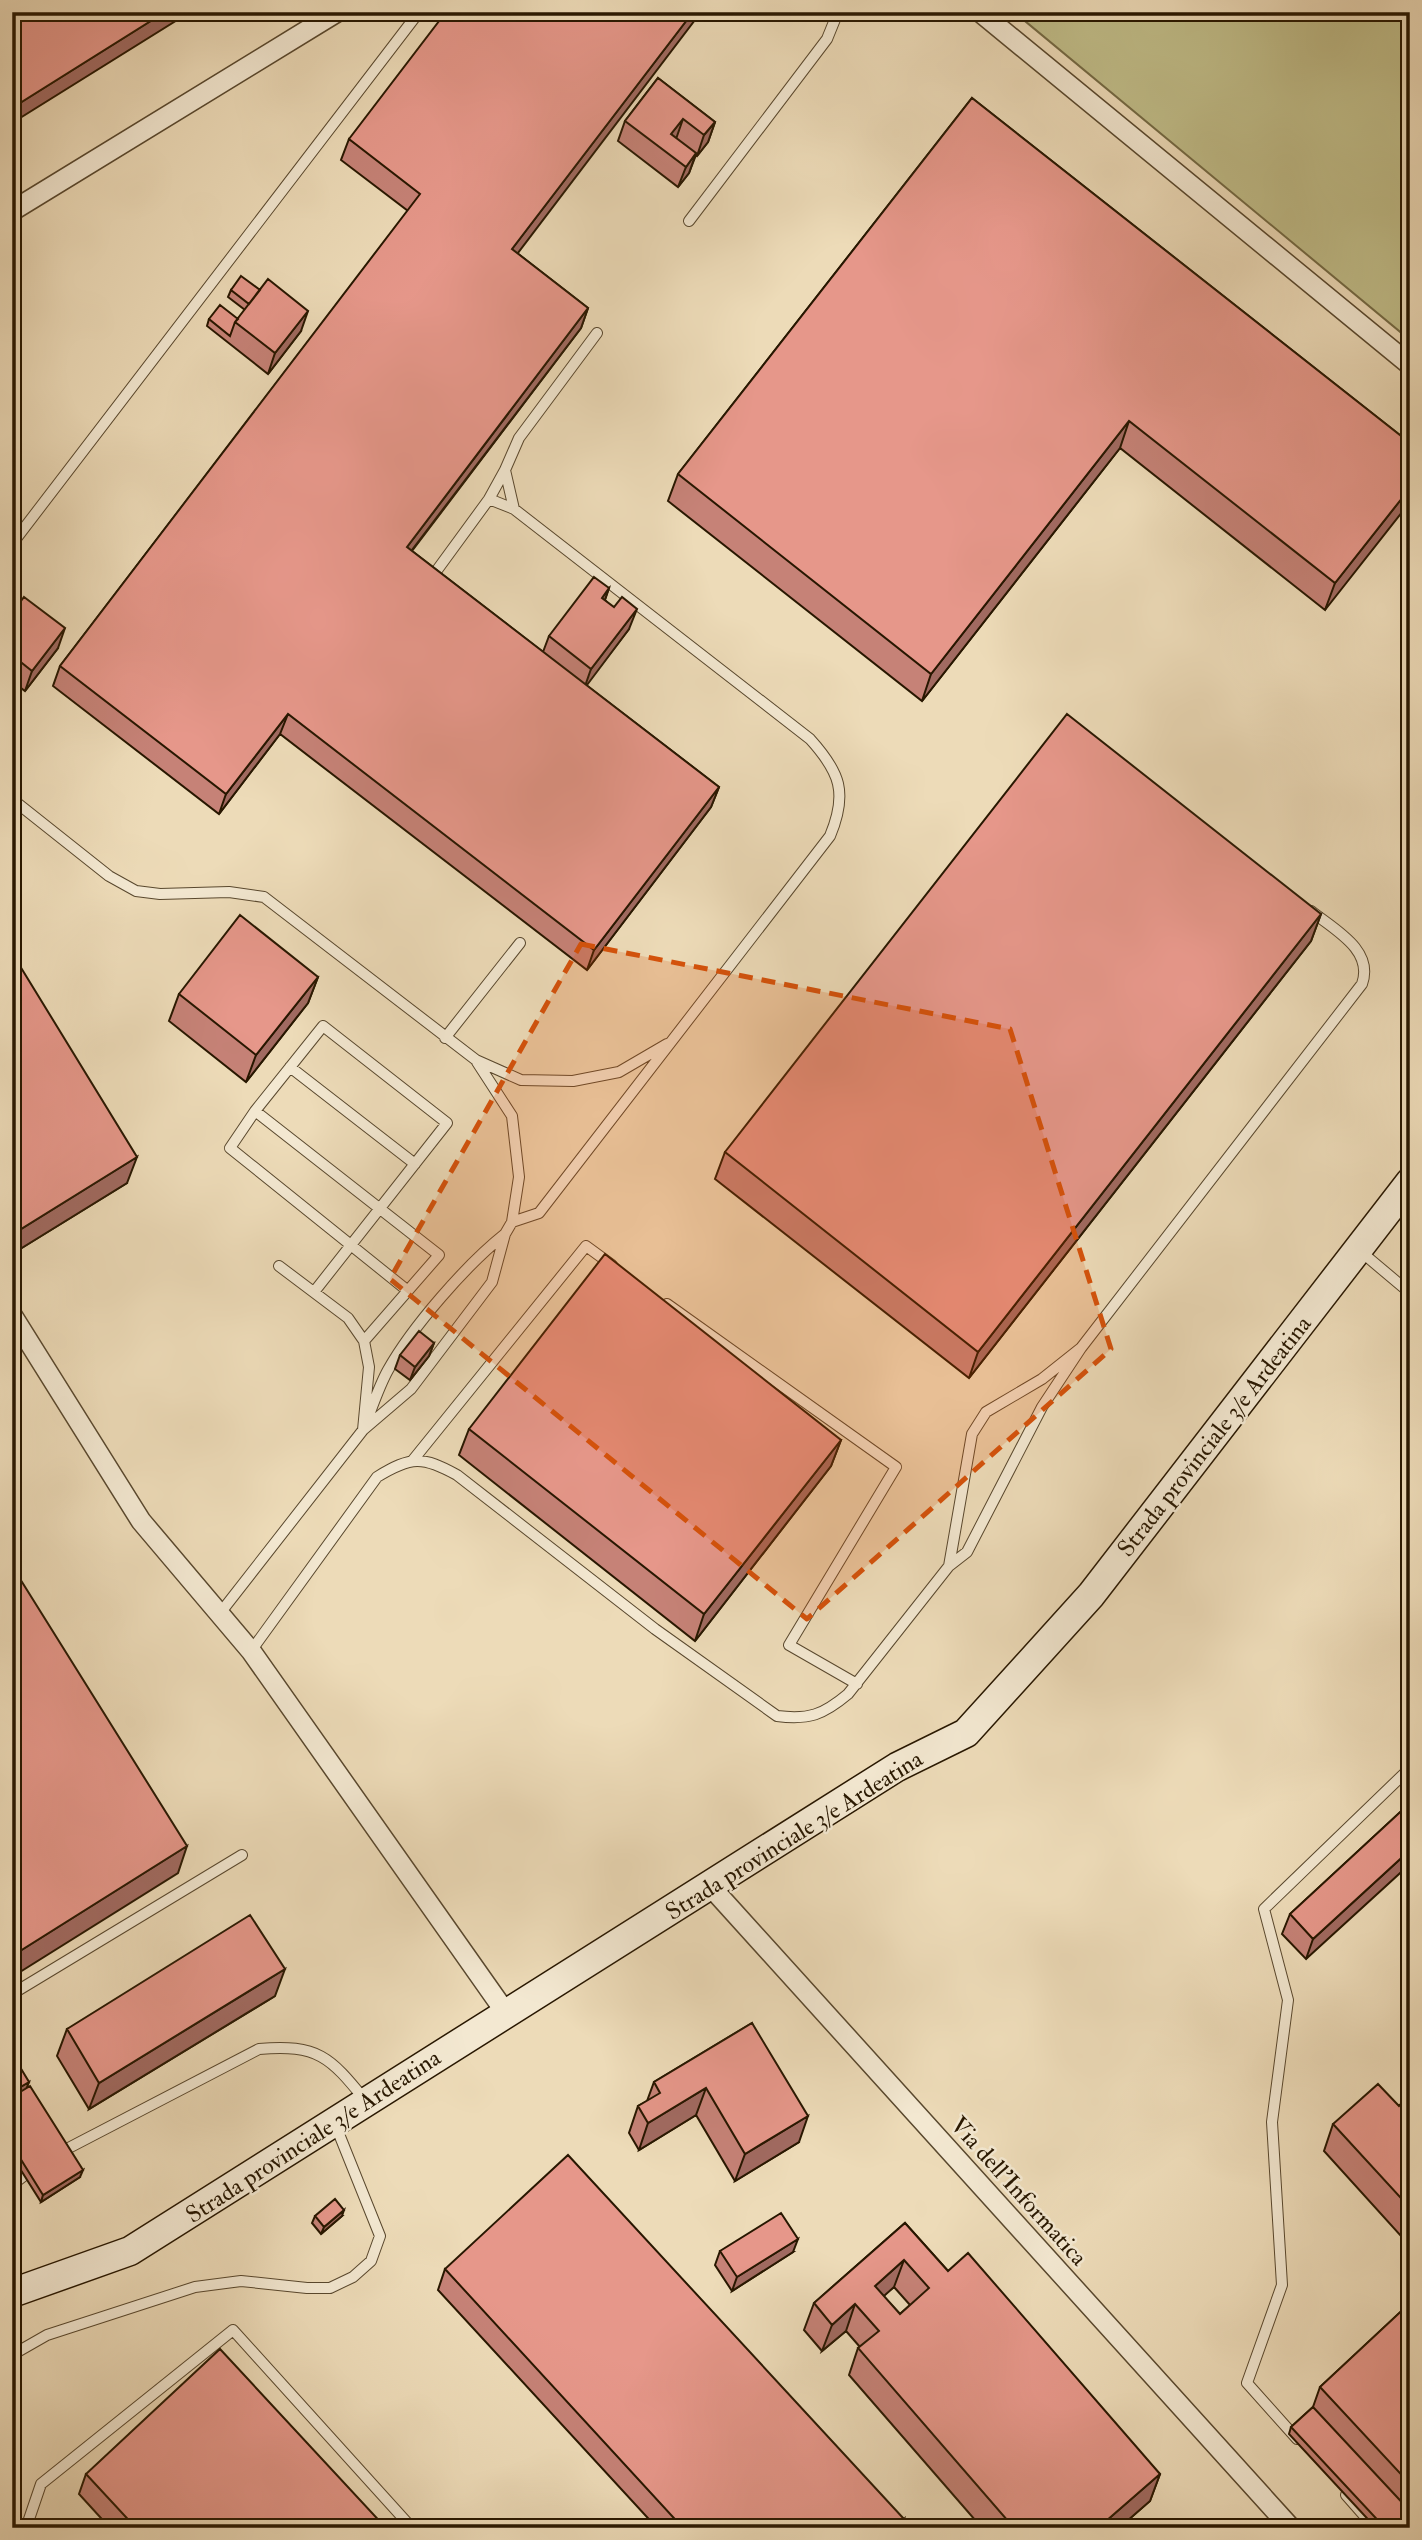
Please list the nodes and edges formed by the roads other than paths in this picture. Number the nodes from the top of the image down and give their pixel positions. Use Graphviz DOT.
graph roads {
  1 [pos="337,12"];
  2 [pos="419,12"];
  3 [pos="838,12"];
  4 [pos="980,12"];
  5 [pos="12,211"];
  6 [pos="689,221"];
  7 [pos="597,333"];
  8 [pos="1410,365"];
  9 [pos="505,470"];
  10 [pos="489,499"];
  11 [pos="514,509"];
  12 [pos="12,544"];
  13 [pos="432,577"];
  14 [pos="12,799"];
  15 [pos="1306,907"];
  16 [pos="520,943"];
  17 [pos="445,1038"];
  18 [pos="673,1040"];
  19 [pos="476,1060"];
  20 [pos="290,1067"];
  21 [pos="255,1111"];
  22 [pos="415,1164"];
  23 [pos="1410,1182"];
  24 [pos="380,1209"];
  25 [pos="512,1222"];
  26 [pos="505,1234"];
  27 [pos="351,1245"];
  28 [pos="1359,1249"];
  29 [pos="279,1266"];
  30 [pos="618,1269"];
  31 [pos="408,1291"];
  32 [pos="314,1292"];
  33 [pos="1410,1293"];
  34 [pos="660,1299"];
  35 [pos="12,1315"];
  36 [pos="364,1341"];
  37 [pos="1081,1348"];
  38 [pos="363,1430"];
  39 [pos="413,1460"];
  40 [pos="949,1566"];
  41 [pos="221,1612"];
  42 [pos="251,1651"];
  43 [pos="856,1684"];
  44 [pos="1410,1768"];
  45 [pos="242,1855"];
  46 [pos="711,1887"];
  47 [pos="12,1994"];
  48 [pos="506,2013"];
  49 [pos="366,2101"];
  50 [pos="334,2120"];
  51 [pos="12,2185"];
  52 [pos="12,2293"];
  53 [pos="12,2355"];
  54 [pos="1302,2445"];
  55 [pos="1338,2486"];
  56 [pos="26,2528"];
  57 [pos="412,2528"];
  58 [pos="1291,2528"];
  59 [pos="1375,2528"];
  1 -- 5 [label="street"];
  2 -- 12 [label="lane"];
  3 -- 6 [label="lane"];
  4 -- 8 [label="street"];
  7 -- 9 [label="lane"];
  9 -- 10 [label="lane"];
  9 -- 11 [label="lane"];
  10 -- 11 [label="lane"];
  10 -- 13 [label="lane"];
  11 -- 18 [label="lane"];
  14 -- 17 [label="lane"];
  15 -- 37 [label="lane"];
  16 -- 17 [label="lane"];
  17 -- 19 [label="lane"];
  18 -- 19 [label="lane"];
  18 -- 25 [label="lane"];
  19 -- 25 [label="lane"];
  20 -- 21 [label="lane"];
  20 -- 22 [label="lane"];
  20 -- 22 [label="lane"];
  21 -- 24 [label="lane"];
  21 -- 27 [label="lane"];
  22 -- 24 [label="lane"];
  23 -- 28 [label="main road, Strada provinciale 3/e Ardeatina"];
  24 -- 27 [label="lane"];
  24 -- 31 [label="lane"];
  25 -- 26 [label="lane"];
  26 -- 38 [label="lane"];
  26 -- 38 [label="lane"];
  27 -- 31 [label="lane"];
  27 -- 32 [label="lane"];
  28 -- 33 [label="lane"];
  28 -- 46 [label="main road, Strada provinciale 3/e Ardeatina"];
  29 -- 32 [label="lane"];
  30 -- 39 [label="lane"];
  31 -- 36 [label="lane"];
  32 -- 36 [label="lane"];
  34 -- 43 [label="lane"];
  35 -- 41 [label="street"];
  36 -- 38 [label="lane"];
  37 -- 40 [label="lane"];
  37 -- 40 [label="lane"];
  38 -- 41 [label="lane"];
  39 -- 42 [label="lane"];
  39 -- 43 [label="lane"];
  40 -- 43 [label="lane"];
  41 -- 42 [label="street"];
  42 -- 48 [label="street"];
  44 -- 54 [label="lane"];
  45 -- 47 [label="lane"];
  46 -- 48 [label="main road, Strada provinciale 3/e Ardeatina"];
  46 -- 58 [label="street, Via dell'Informatica"];
  48 -- 49 [label="main road, Strada provinciale 3/e Ardeatina"];
  49 -- 50 [label="main road, Strada provinciale 3/e Ardeatina"];
  49 -- 51 [label="lane"];
  50 -- 52 [label="main road, Strada provinciale 3/e Ardeatina"];
  50 -- 53 [label="lane"];
  55 -- 59 [label="lane"];
  56 -- 57 [label="lane"];
}
